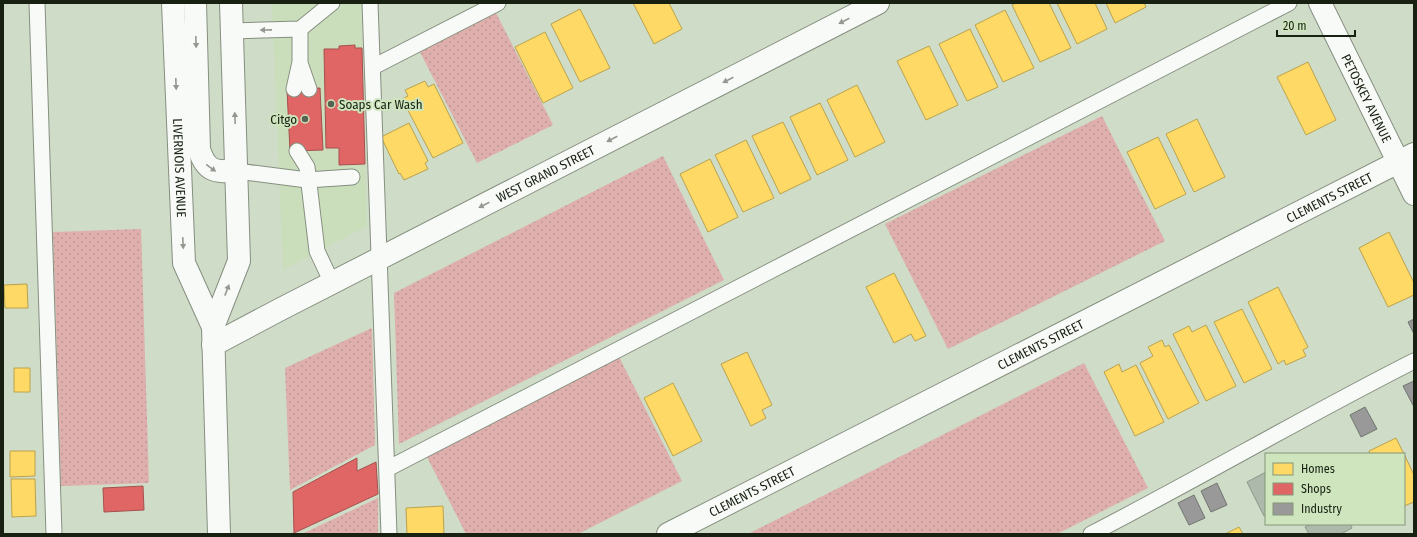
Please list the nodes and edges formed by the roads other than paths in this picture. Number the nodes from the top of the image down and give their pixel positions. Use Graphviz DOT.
graph roads {
  1 [pos="37,3"];
  2 [pos="174,3"];
  3 [pos="195,3"];
  4 [pos="231,3"];
  5 [pos="332,3"];
  6 [pos="370,3"];
  7 [pos="498,3"];
  8 [pos="878,3"];
  9 [pos="1289,3"];
  10 [pos="1320,3"];
  11 [pos="300,30"];
  12 [pos="232,31"];
  13 [pos="373,67"];
  14 [pos="302,89"];
  15 [pos="304,151"];
  16 [pos="1406,158"];
  17 [pos="237,171"];
  18 [pos="307,174"];
  19 [pos="352,177"];
  20 [pos="1414,194"];
  21 [pos="379,259"];
  22 [pos="332,284"];
  23 [pos="213,336"];
  24 [pos="1414,361"];
  25 [pos="387,469"];
  26 [pos="54,534"];
  27 [pos="219,534"];
  28 [pos="389,534"];
  29 [pos="668,534"];
  30 [pos="1091,534"];
  1 -- 26 [label="lane"];
  2 -- 23 [label="street, LIVERNOIS AVENUE, one-way"];
  3 -- 17 [label="street, one-way"];
  4 -- 12 [label="street, LIVERNOIS AVENUE"];
  5 -- 11 [label="lane"];
  6 -- 13 [label="lane"];
  7 -- 13 [label="lane"];
  8 -- 21 [label="street, WEST GRAND STREET, one-way"];
  9 -- 25 [label="lane"];
  10 -- 16 [label="street, PETOSKEY AVENUE"];
  11 -- 12 [label="lane, one-way"];
  11 -- 14 [label="lane"];
  17 -- 12 [label="street, LIVERNOIS AVENUE, one-way"];
  13 -- 21 [label="lane"];
  15 -- 18 [label="lane"];
  16 -- 20 [label="street, PETOSKEY AVENUE"];
  16 -- 29 [label="street, CLEMENTS STREET"];
  17 -- 18 [label="lane"];
  23 -- 17 [label="street, LIVERNOIS AVENUE, one-way"];
  18 -- 19 [label="lane"];
  18 -- 22 [label="lane"];
  21 -- 22 [label="street, WEST GRAND STREET"];
  21 -- 25 [label="lane"];
  22 -- 23 [label="street, WEST GRAND STREET"];
  23 -- 27 [label="street, LIVERNOIS AVENUE"];
  24 -- 30 [label="lane"];
  25 -- 28 [label="lane"];
}
